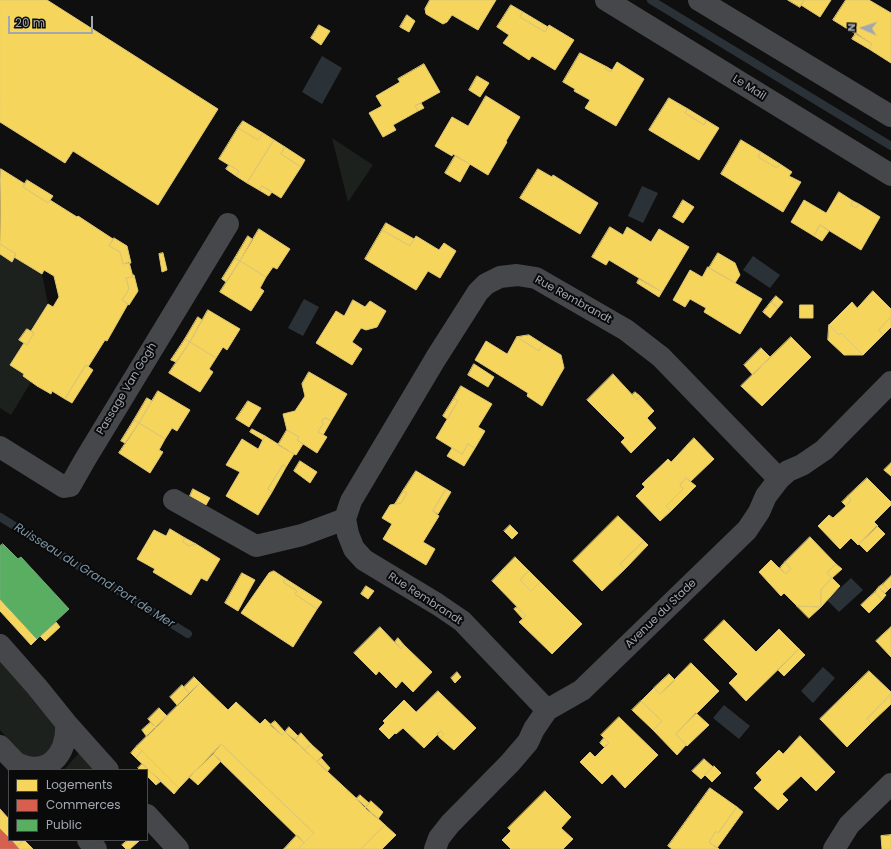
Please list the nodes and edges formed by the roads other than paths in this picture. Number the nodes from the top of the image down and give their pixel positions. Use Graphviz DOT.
graph roads {
  1 [pos="606,0"];
  2 [pos="699,0"];
  3 [pos="891,116"];
  4 [pos="891,175"];
  5 [pos="228,224"];
  6 [pos="891,382"];
  7 [pos="0,447"];
  8 [pos="779,479"];
  9 [pos="174,500"];
  10 [pos="345,519"];
  11 [pos="0,645"];
  12 [pos="547,710"];
  13 [pos="66,723"];
  14 [pos="0,746"];
  15 [pos="19,766"];
  16 [pos="107,769"];
  17 [pos="891,784"];
  18 [pos="150,820"];
  19 [pos="89,841"];
  20 [pos="96,849"];
  21 [pos="178,849"];
  22 [pos="435,849"];
  23 [pos="834,849"];
  1 -- 4 [label="street, Le Mail"];
  2 -- 3 [label="street"];
  5 -- 7 [label="street, Passage Van Gogh"];
  6 -- 8 [label="street, Avenue du Stade"];
  8 -- 10 [label="street, Rue Rembrandt"];
  8 -- 12 [label="street, Avenue du Stade"];
  9 -- 10 [label="street"];
  10 -- 12 [label="street, Rue Rembrandt"];
  11 -- 13 [label="street"];
  12 -- 22 [label="street, Avenue du Stade"];
  13 -- 15 [label="street"];
  13 -- 16 [label="street"];
  14 -- 15 [label="street"];
  17 -- 23 [label="street"];
  18 -- 21 [label="street"];
  19 -- 20 [label="street"];
}
